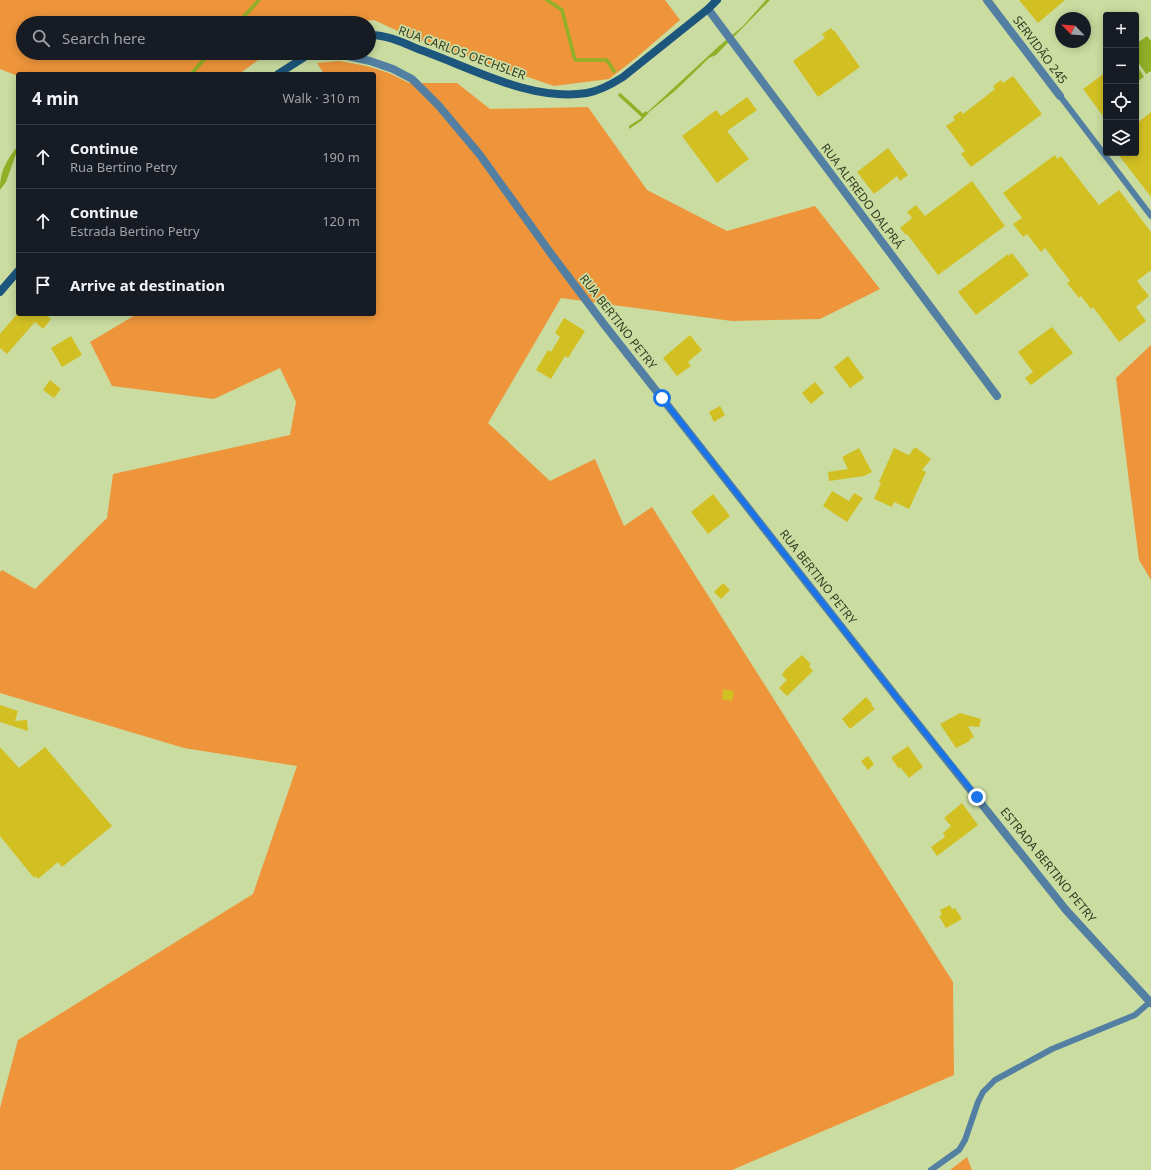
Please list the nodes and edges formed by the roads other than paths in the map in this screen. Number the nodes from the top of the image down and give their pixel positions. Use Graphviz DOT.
graph roads {
  1 [pos="717,0"];
  2 [pos="987,0"];
  3 [pos="708,9"];
  4 [pos="376,35"];
  5 [pos="299,60"];
  6 [pos="366,60"];
  7 [pos="281,72"];
  8 [pos="1060,96"];
  9 [pos="1151,216"];
  10 [pos="16,273"];
  11 [pos="0,292"];
  12 [pos="998,396"];
  13 [pos="856,645"];
  14 [pos="1151,1002"];
  15 [pos="931,1170"];
  1 -- 3 [label="main road, RUA CARLOS OECHSLER"];
  2 -- 8 [label="street, SERVIDÃO 245"];
  3 -- 4 [label="main road, RUA CARLOS OECHSLER"];
  3 -- 12 [label="street, RUA ALFREDO DALPRÁ"];
  5 -- 7 [label="main road"];
  6 -- 13 [label="street, RUA BERTINO PETRY"];
  8 -- 9 [label="lane"];
  10 -- 11 [label="main road"];
  13 -- 14 [label="street, ESTRADA BERTINO PETRY"];
  14 -- 15 [label="lane"];
}
